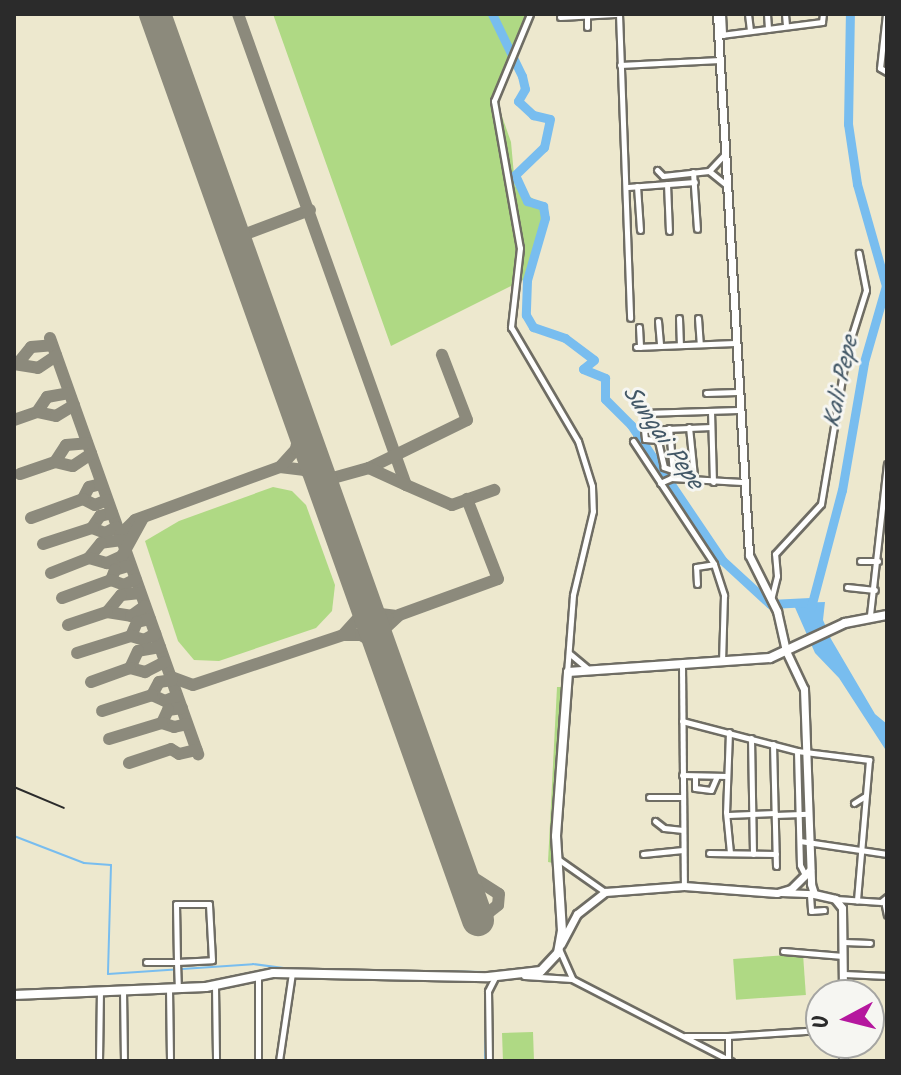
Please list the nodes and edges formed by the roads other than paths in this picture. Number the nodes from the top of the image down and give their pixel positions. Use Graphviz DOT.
graph roads {
  1 [pos="530,14"];
  2 [pos="617,14"];
  3 [pos="720,14"];
  4 [pos="748,14"];
  5 [pos="767,14"];
  6 [pos="785,14"];
  7 [pos="804,14"];
  8 [pos="823,14"];
  9 [pos="886,14"];
  10 [pos="587,15"];
  11 [pos="560,17"];
  12 [pos="804,24"];
  13 [pos="786,26"];
  14 [pos="587,27"];
  15 [pos="768,29"];
  16 [pos="750,31"];
  17 [pos="884,35"];
  18 [pos="720,60"];
  19 [pos="620,65"];
  20 [pos="887,72"];
  21 [pos="724,155"];
  22 [pos="657,170"];
  23 [pos="709,171"];
  24 [pos="693,172"];
  25 [pos="695,182"];
  26 [pos="667,184"];
  27 [pos="726,185"];
  28 [pos="637,186"];
  29 [pos="628,187"];
  30 [pos="697,229"];
  31 [pos="640,230"];
  32 [pos="669,231"];
  33 [pos="859,253"];
  34 [pos="630,318"];
  35 [pos="679,318"];
  36 [pos="698,318"];
  37 [pos="658,321"];
  38 [pos="639,327"];
  39 [pos="735,343"];
  40 [pos="700,344"];
  41 [pos="680,345"];
  42 [pos="660,346"];
  43 [pos="737,392"];
  44 [pos="706,393"];
  45 [pos="738,410"];
  46 [pos="711,411"];
  47 [pos="644,413"];
  48 [pos="689,427"];
  49 [pos="711,427"];
  50 [pos="669,428"];
  51 [pos="633,441"];
  52 [pos="887,464"];
  53 [pos="666,479"];
  54 [pos="694,479"];
  55 [pos="713,482"];
  56 [pos="742,482"];
  57 [pos="860,561"];
  58 [pos="878,561"];
  59 [pos="714,564"];
  60 [pos="697,584"];
  61 [pos="847,587"];
  62 [pos="875,590"];
  63 [pos="772,601"];
  64 [pos="870,615"];
  65 [pos="887,615"];
  66 [pos="568,648"];
  67 [pos="786,651"];
  68 [pos="722,662"];
  69 [pos="682,664"];
  70 [pos="569,668"];
  71 [pos="587,668"];
  72 [pos="565,693"];
  73 [pos="682,721"];
  74 [pos="729,732"];
  75 [pos="751,738"];
  76 [pos="773,744"];
  77 [pos="797,751"];
  78 [pos="808,752"];
  79 [pos="798,762"];
  80 [pos="808,762"];
  81 [pos="682,775"];
  82 [pos="695,776"];
  83 [pos="717,776"];
  84 [pos="727,776"];
  85 [pos="866,796"];
  86 [pos="649,797"];
  87 [pos="682,797"];
  88 [pos="854,803"];
  89 [pos="752,814"];
  90 [pos="775,814"];
  91 [pos="804,814"];
  92 [pos="728,815"];
  93 [pos="655,821"];
  94 [pos="683,830"];
  95 [pos="804,841"];
  96 [pos="683,850"];
  97 [pos="861,850"];
  98 [pos="709,853"];
  99 [pos="730,853"];
  100 [pos="643,854"];
  101 [pos="753,854"];
  102 [pos="776,854"];
  103 [pos="887,854"];
  104 [pos="557,859"];
  105 [pos="776,866"];
  106 [pos="808,872"];
  107 [pos="684,886"];
  108 [pos="605,892"];
  109 [pos="777,893"];
  110 [pos="812,895"];
  111 [pos="835,899"];
  112 [pos="886,899"];
  113 [pos="857,900"];
  114 [pos="824,910"];
  115 [pos="887,915"];
  116 [pos="844,942"];
  117 [pos="870,943"];
  118 [pos="560,946"];
  119 [pos="783,951"];
  120 [pos="844,956"];
  121 [pos="146,962"];
  122 [pos="177,965"];
  123 [pos="292,973"];
  124 [pos="844,974"];
  125 [pos="258,975"];
  126 [pos="523,976"];
  127 [pos="887,976"];
  128 [pos="488,977"];
  129 [pos="572,979"];
  130 [pos="844,979"];
  131 [pos="215,985"];
  132 [pos="173,988"];
  133 [pos="123,990"];
  134 [pos="100,991"];
  135 [pos="14,995"];
  136 [pos="805,1031"];
  137 [pos="680,1036"];
  138 [pos="728,1036"];
  139 [pos="730,1060"];
  140 [pos="99,1061"];
  141 [pos="124,1061"];
  142 [pos="170,1061"];
  143 [pos="216,1061"];
  144 [pos="258,1061"];
  145 [pos="279,1061"];
  146 [pos="489,1061"];
  1 -- 66 [label="street"];
  2 -- 10 [label="street"];
  2 -- 19 [label="street"];
  3 -- 16 [label="street"];
  3 -- 18 [label="main road"];
  4 -- 16 [label="street"];
  5 -- 15 [label="street"];
  6 -- 13 [label="street"];
  7 -- 12 [label="street"];
  8 -- 12 [label="street"];
  9 -- 17 [label="street"];
  10 -- 11 [label="street"];
  10 -- 14 [label="street"];
  12 -- 13 [label="street"];
  13 -- 15 [label="street"];
  15 -- 16 [label="street"];
  17 -- 20 [label="street"];
  18 -- 19 [label="street"];
  18 -- 21 [label="main road"];
  19 -- 34 [label="street"];
  21 -- 23 [label="street"];
  21 -- 27 [label="main road"];
  22 -- 24 [label="street"];
  23 -- 24 [label="street"];
  23 -- 27 [label="street"];
  24 -- 25 [label="street"];
  25 -- 26 [label="street"];
  25 -- 30 [label="street"];
  26 -- 28 [label="street"];
  26 -- 32 [label="street"];
  27 -- 39 [label="main road"];
  28 -- 29 [label="street"];
  28 -- 31 [label="street"];
  33 -- 63 [label="street"];
  35 -- 41 [label="street"];
  36 -- 40 [label="street"];
  37 -- 42 [label="street"];
  38 -- 42 [label="street"];
  39 -- 40 [label="street"];
  39 -- 43 [label="main road"];
  40 -- 41 [label="street"];
  41 -- 42 [label="street"];
  43 -- 44 [label="street"];
  43 -- 45 [label="main road"];
  45 -- 46 [label="street"];
  45 -- 56 [label="main road"];
  46 -- 47 [label="street"];
  46 -- 49 [label="street"];
  48 -- 49 [label="street"];
  48 -- 50 [label="street"];
  48 -- 54 [label="street"];
  49 -- 55 [label="street"];
  50 -- 53 [label="street"];
  50 -- 53 [label="street"];
  51 -- 53 [label="street"];
  52 -- 58 [label="street"];
  53 -- 54 [label="street"];
  53 -- 59 [label="street"];
  54 -- 55 [label="street"];
  55 -- 56 [label="street"];
  56 -- 63 [label="main road"];
  57 -- 58 [label="street"];
  58 -- 62 [label="street"];
  59 -- 60 [label="street"];
  59 -- 68 [label="street"];
  61 -- 62 [label="street"];
  62 -- 64 [label="street"];
  63 -- 67 [label="main road"];
  64 -- 65 [label="highway"];
  64 -- 67 [label="highway"];
  66 -- 70 [label="street"];
  66 -- 71 [label="street"];
  67 -- 68 [label="highway"];
  67 -- 78 [label="main road"];
  68 -- 69 [label="highway"];
  69 -- 71 [label="highway"];
  69 -- 73 [label="street"];
  70 -- 71 [label="highway"];
  70 -- 72 [label="highway"];
  71 -- 72 [label="highway"];
  72 -- 104 [label="highway"];
  73 -- 74 [label="street"];
  73 -- 81 [label="street"];
  74 -- 75 [label="street"];
  74 -- 84 [label="street"];
  75 -- 76 [label="street"];
  75 -- 89 [label="street"];
  76 -- 77 [label="street"];
  76 -- 90 [label="street"];
  77 -- 78 [label="street"];
  77 -- 79 [label="street"];
  78 -- 80 [label="main road"];
  78 -- 85 [label="street"];
  79 -- 80 [label="street"];
  79 -- 91 [label="street"];
  80 -- 91 [label="main road"];
  81 -- 82 [label="street"];
  81 -- 87 [label="street"];
  82 -- 83 [label="street"];
  82 -- 83 [label="street"];
  83 -- 84 [label="street"];
  84 -- 92 [label="street"];
  85 -- 88 [label="street"];
  85 -- 97 [label="street"];
  86 -- 87 [label="street"];
  87 -- 94 [label="street"];
  89 -- 90 [label="street"];
  89 -- 92 [label="street"];
  89 -- 101 [label="street"];
  90 -- 91 [label="street"];
  90 -- 102 [label="street"];
  91 -- 95 [label="main road"];
  92 -- 99 [label="street"];
  93 -- 94 [label="street"];
  94 -- 96 [label="street"];
  95 -- 97 [label="street"];
  95 -- 106 [label="main road"];
  96 -- 100 [label="street"];
  96 -- 107 [label="street"];
  97 -- 103 [label="street"];
  97 -- 113 [label="street"];
  98 -- 99 [label="street"];
  99 -- 101 [label="street"];
  101 -- 102 [label="street"];
  102 -- 105 [label="street"];
  104 -- 108 [label="street"];
  104 -- 118 [label="highway"];
  106 -- 109 [label="main road"];
  106 -- 110 [label="main road"];
  107 -- 108 [label="main road"];
  107 -- 109 [label="main road"];
  108 -- 118 [label="main road"];
  109 -- 110 [label="street"];
  110 -- 111 [label="main road"];
  110 -- 114 [label="street"];
  111 -- 113 [label="street"];
  111 -- 116 [label="main road"];
  112 -- 113 [label="street"];
  112 -- 115 [label="street"];
  116 -- 117 [label="street"];
  116 -- 120 [label="main road"];
  118 -- 126 [label="highway"];
  118 -- 129 [label="street"];
  119 -- 120 [label="street"];
  120 -- 124 [label="main road"];
  121 -- 122 [label="street"];
  122 -- 122 [label="street"];
  122 -- 132 [label="street"];
  123 -- 125 [label="highway"];
  123 -- 128 [label="highway"];
  123 -- 145 [label="street"];
  124 -- 127 [label="street"];
  124 -- 130 [label="main road"];
  125 -- 131 [label="highway"];
  125 -- 144 [label="street"];
  126 -- 128 [label="highway"];
  126 -- 129 [label="street"];
  128 -- 146 [label="street"];
  129 -- 137 [label="street"];
  131 -- 132 [label="highway"];
  131 -- 143 [label="street"];
  132 -- 133 [label="highway"];
  132 -- 142 [label="street"];
  133 -- 134 [label="highway"];
  133 -- 141 [label="street"];
  134 -- 135 [label="highway"];
  134 -- 140 [label="street"];
  136 -- 138 [label="street"];
  137 -- 138 [label="street"];
  137 -- 139 [label="street"];
  138 -- 139 [label="street"];
}
